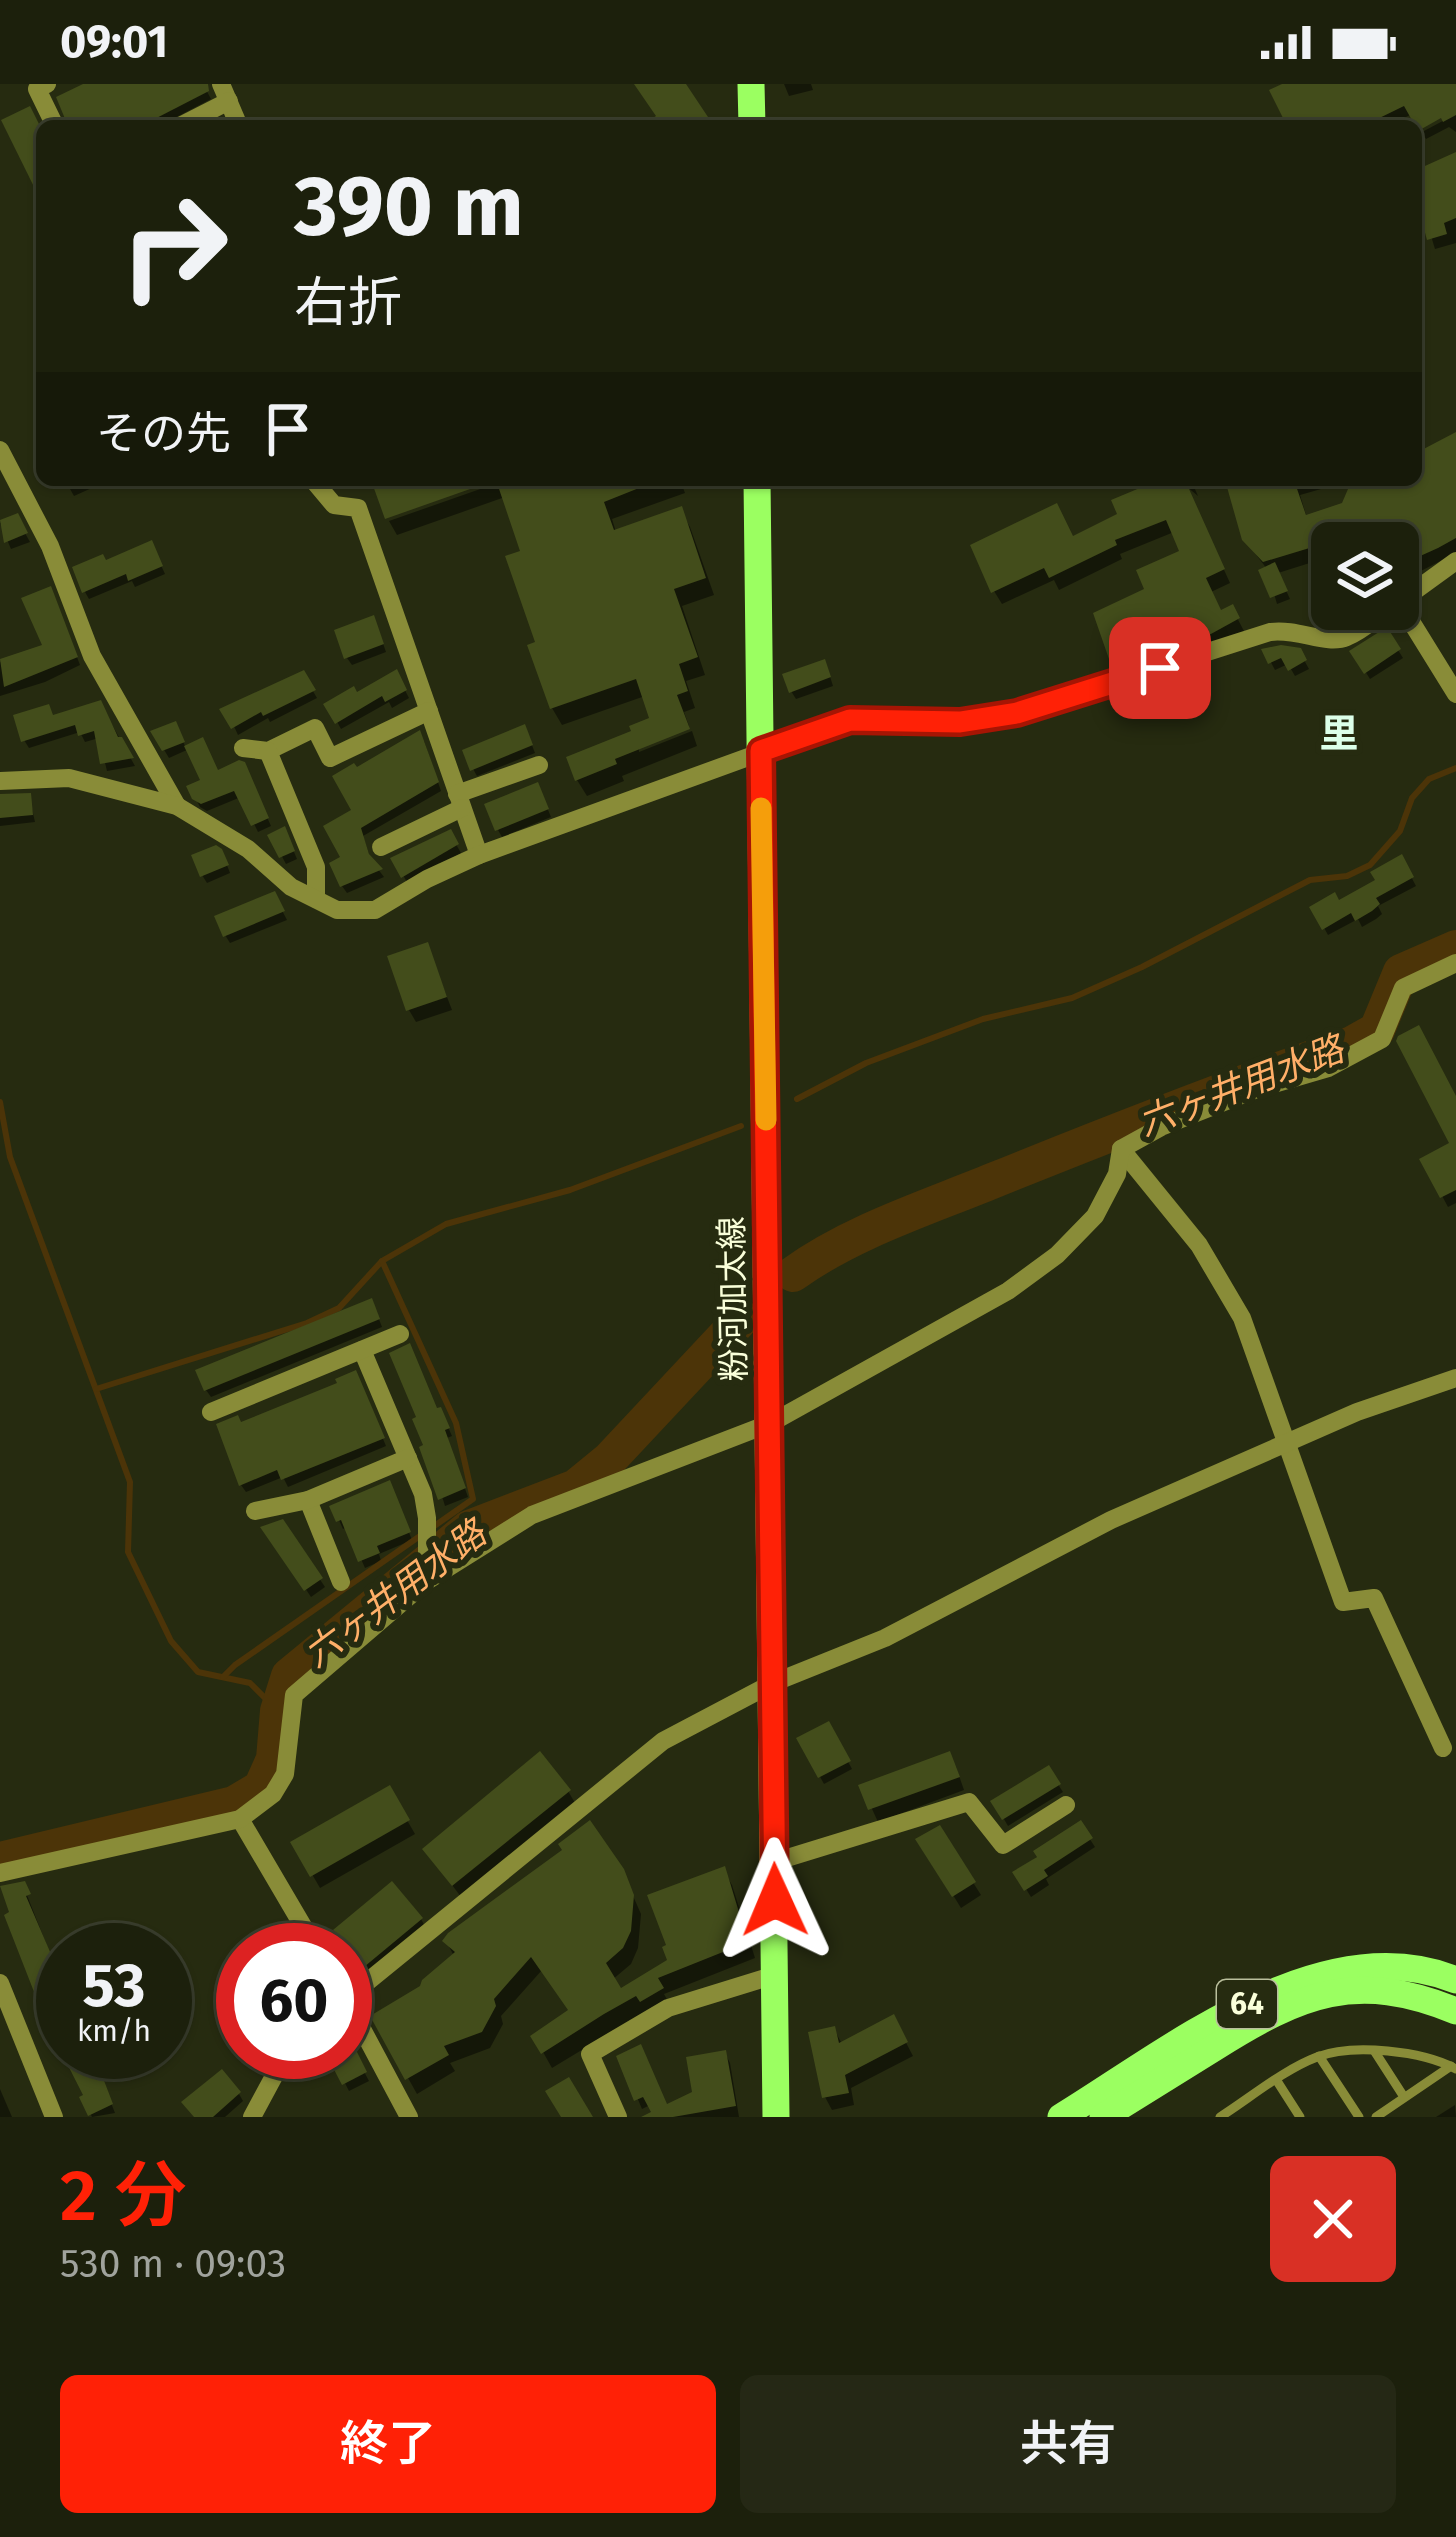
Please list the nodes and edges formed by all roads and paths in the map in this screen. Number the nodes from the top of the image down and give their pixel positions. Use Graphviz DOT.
graph roads {
  1 [pos="47,84"];
  2 [pos="751,84"];
  3 [pos="225,93"];
  4 [pos="52,120"];
  5 [pos="188,120"];
  6 [pos="752,120"];
  7 [pos="0,450"];
  8 [pos="318,486"];
  9 [pos="757,486"];
  10 [pos="1456,561"];
  11 [pos="1419,588"];
  12 [pos="1357,630"];
  13 [pos="1416,630"];
  14 [pos="1456,694"];
  15 [pos="429,711"];
  16 [pos="243,748"];
  17 [pos="268,751"];
  18 [pos="761,751"];
  19 [pos="539,765"];
  20 [pos="0,781"];
  21 [pos="460,801"];
  22 [pos="178,806"];
  23 [pos="381,848"];
  24 [pos="478,855"];
  25 [pos="316,899"];
  26 [pos="1456,963"];
  27 [pos="1121,1149"];
  28 [pos="400,1334"];
  29 [pos="362,1350"];
  30 [pos="1456,1378"];
  31 [pos="212,1412"];
  32 [pos="770,1423"];
  33 [pos="1289,1443"];
  34 [pos="408,1459"];
  35 [pos="308,1500"];
  36 [pos="255,1511"];
  37 [pos="427,1581"];
  38 [pos="341,1582"];
  39 [pos="773,1683"];
  40 [pos="1443,1748"];
  41 [pos="1066,1805"];
  42 [pos="240,1819"];
  43 [pos="774,1862"];
  44 [pos="0,1873"];
  45 [pos="301,1923"];
  46 [pos="775,1975"];
  47 [pos="372,1977"];
  48 [pos="1456,1980"];
  49 [pos="0,1983"];
  50 [pos="1456,2011"];
  51 [pos="372,2049"];
  52 [pos="1374,2050"];
  53 [pos="1319,2056"];
  54 [pos="1453,2067"];
  55 [pos="272,2079"];
  56 [pos="1277,2081"];
  57 [pos="1404,2097"];
  58 [pos="1237,2106"];
  59 [pos="1068,2115"];
  60 [pos="54,2117"];
  61 [pos="252,2117"];
  62 [pos="409,2117"];
  63 [pos="618,2117"];
  64 [pos="776,2117"];
  65 [pos="1103,2117"];
  66 [pos="1220,2117"];
  67 [pos="1244,2117"];
  68 [pos="1300,2117"];
  69 [pos="1359,2117"];
  70 [pos="1376,2117"];
  1 -- 4 [label="street"];
  2 -- 6 [label="main road"];
  3 -- 5 [label="street"];
  7 -- 22 [label="street"];
  8 -- 15 [label="street"];
  9 -- 18 [label="main road, 粉河加太線"];
  10 -- 11 [label="street"];
  12 -- 18 [label="street"];
  13 -- 14 [label="street"];
  15 -- 17 [label="street"];
  15 -- 21 [label="street"];
  16 -- 17 [label="street"];
  17 -- 25 [label="street"];
  18 -- 24 [label="street"];
  18 -- 32 [label="main road, 粉河加太線"];
  19 -- 21 [label="street"];
  20 -- 22 [label="street"];
  21 -- 23 [label="street"];
  21 -- 24 [label="street"];
  22 -- 25 [label="street"];
  24 -- 25 [label="street"];
  26 -- 27 [label="street"];
  27 -- 32 [label="street"];
  27 -- 33 [label="street"];
  28 -- 29 [label="street"];
  29 -- 31 [label="street"];
  29 -- 34 [label="street"];
  30 -- 33 [label="street"];
  32 -- 37 [label="street"];
  32 -- 39 [label="main road, 粉河加太線"];
  33 -- 39 [label="street"];
  33 -- 40 [label="street"];
  34 -- 35 [label="street"];
  34 -- 37 [label="street"];
  35 -- 36 [label="street"];
  35 -- 38 [label="street"];
  37 -- 42 [label="street"];
  39 -- 43 [label="main road, 粉河加太線"];
  39 -- 47 [label="street"];
  41 -- 43 [label="street"];
  42 -- 44 [label="street"];
  42 -- 45 [label="street"];
  43 -- 46 [label="main road, 粉河加太線"];
  46 -- 63 [label="street"];
  46 -- 64 [label="main road, 粉河加太線"];
  48 -- 59 [label="main road, 64"];
  49 -- 60 [label="street"];
  50 -- 65 [label="main road, 64"];
  51 -- 62 [label="street"];
  52 -- 53 [label="lane"];
  52 -- 54 [label="lane"];
  52 -- 57 [label="lane"];
  53 -- 56 [label="lane"];
  53 -- 69 [label="lane"];
  54 -- 57 [label="lane"];
  55 -- 61 [label="street"];
  56 -- 58 [label="lane"];
  56 -- 68 [label="lane"];
  57 -- 70 [label="lane"];
  58 -- 66 [label="lane"];
  58 -- 67 [label="lane"];
}
